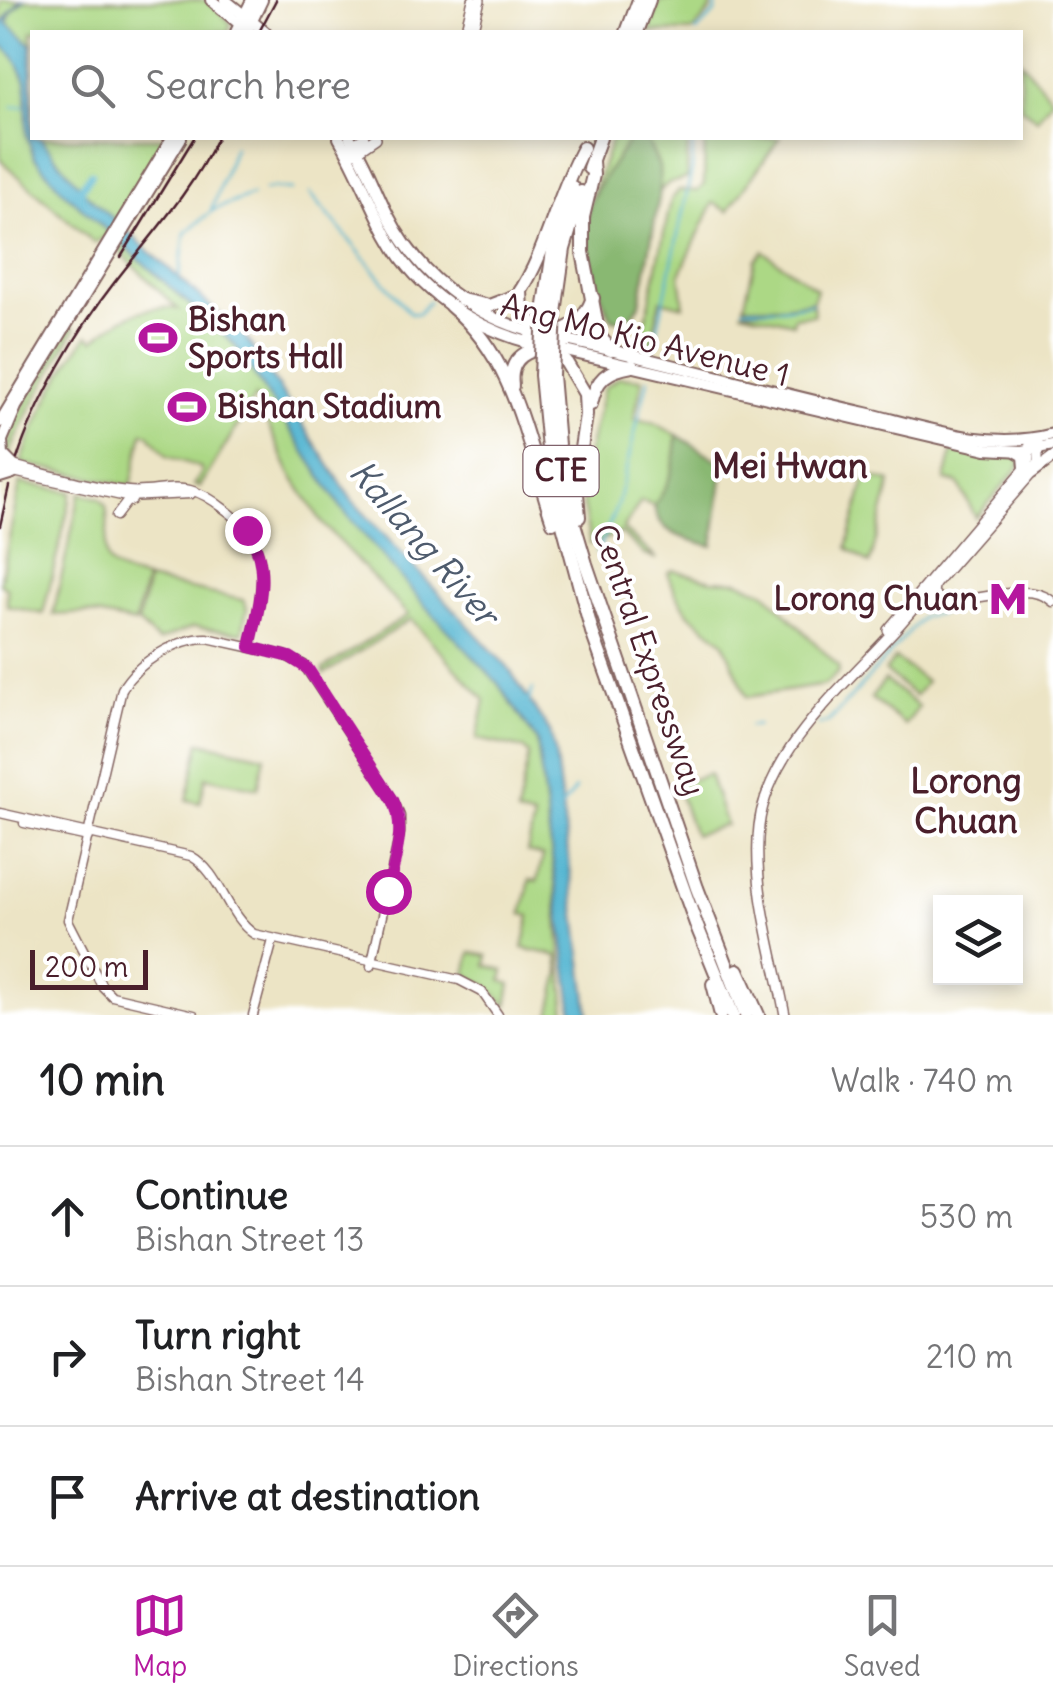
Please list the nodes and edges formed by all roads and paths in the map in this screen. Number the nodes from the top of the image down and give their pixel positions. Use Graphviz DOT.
graph roads {
  1 [pos="211,0"];
  2 [pos="225,0"];
  3 [pos="233,0"];
  4 [pos="242,0"];
  5 [pos="477,0"];
  6 [pos="639,0"];
  7 [pos="649,0"];
  8 [pos="258,2"];
  9 [pos="242,27"];
  10 [pos="265,30"];
  11 [pos="469,30"];
  12 [pos="628,30"];
  13 [pos="638,30"];
  14 [pos="171,140"];
  15 [pos="180,140"];
  16 [pos="354,146"];
  17 [pos="588,149"];
  18 [pos="124,225"];
  19 [pos="114,240"];
  20 [pos="521,290"];
  21 [pos="594,296"];
  22 [pos="456,303"];
  23 [pos="548,341"];
  24 [pos="611,350"];
  25 [pos="632,366"];
  26 [pos="546,375"];
  27 [pos="513,393"];
  28 [pos="0,422"];
  29 [pos="584,431"];
  30 [pos="1053,434"];
  31 [pos="1,443"];
  32 [pos="1034,444"];
  33 [pos="1053,445"];
  34 [pos="1011,451"];
  35 [pos="1053,458"];
  36 [pos="0,469"];
  37 [pos="13,469"];
  38 [pos="1029,471"];
  39 [pos="100,492"];
  40 [pos="142,497"];
  41 [pos="563,536"];
  42 [pos="955,554"];
  43 [pos="586,564"];
  44 [pos="934,583"];
  45 [pos="920,595"];
  46 [pos="941,601"];
  47 [pos="1053,602"];
  48 [pos="249,645"];
  49 [pos="0,816"];
  50 [pos="85,836"];
  51 [pos="694,878"];
  52 [pos="696,924"];
  53 [pos="272,942"];
  54 [pos="374,964"];
  55 [pos="194,1015"];
  56 [pos="253,1015"];
  57 [pos="496,1015"];
  58 [pos="722,1015"];
  59 [pos="732,1015"];
  60 [pos="746,1015"];
  61 [pos="758,1015"];
  62 [pos="782,1015"];
  1 -- 9 [label="main road"];
  2 -- 9 [label="main road"];
  3 -- 4 [label="main road"];
  5 -- 11 [label="main road"];
  6 -- 12 [label="highway"];
  7 -- 13 [label="highway"];
  8 -- 9 [label="main road"];
  8 -- 10 [label="main road"];
  14 -- 18 [label="main road"];
  15 -- 18 [label="main road"];
  16 -- 22 [label="main road, Ang Mo Kio Avenue 1"];
  17 -- 20 [label="highway"];
  17 -- 21 [label="highway"];
  17 -- 26 [label="highway, Central Expressway / CTE, bridge"];
  18 -- 19 [label="main road"];
  19 -- 28 [label="main road"];
  19 -- 31 [label="main road"];
  20 -- 22 [label="highway"];
  20 -- 23 [label="highway"];
  21 -- 23 [label="highway"];
  21 -- 24 [label="highway"];
  22 -- 23 [label="main road, Ang Mo Kio Avenue 1"];
  22 -- 27 [label="highway"];
  23 -- 24 [label="main road, Ang Mo Kio Avenue 1"];
  23 -- 25 [label="main road, Ang Mo Kio Avenue 1"];
  23 -- 27 [label="highway"];
  23 -- 29 [label="highway"];
  24 -- 32 [label="main road, Ang Mo Kio Avenue 1"];
  25 -- 29 [label="highway"];
  25 -- 34 [label="main road, Ang Mo Kio Avenue 1"];
  26 -- 41 [label="highway, Central Expressway / CTE"];
  26 -- 43 [label="highway, Central Expressway / CTE"];
  27 -- 41 [label="highway"];
  29 -- 43 [label="highway"];
  30 -- 32 [label="main road"];
  31 -- 37 [label="main road"];
  32 -- 33 [label="main road"];
  32 -- 34 [label="main road, Ang Mo Kio Avenue 1"];
  32 -- 38 [label="main road"];
  34 -- 38 [label="main road"];
  35 -- 38 [label="main road"];
  36 -- 37 [label="main road"];
  37 -- 39 [label="street"];
  37 -- 48 [label="street"];
  38 -- 42 [label="main road"];
  39 -- 40 [label="street"];
  39 -- 40 [label="street"];
  40 -- 48 [label="street"];
  41 -- 52 [label="highway, Central Expressway / CTE"];
  42 -- 44 [label="main road"];
  42 -- 45 [label="main road"];
  43 -- 51 [label="highway, Central Expressway / CTE"];
  44 -- 45 [label="main road"];
  44 -- 46 [label="main road"];
  45 -- 46 [label="street"];
  45 -- 62 [label="main road"];
  46 -- 47 [label="street"];
  48 -- 50 [label="street"];
  48 -- 54 [label="street"];
  49 -- 50 [label="street"];
  50 -- 53 [label="street"];
  50 -- 55 [label="street"];
  51 -- 60 [label="highway, Central Expressway / CTE"];
  51 -- 61 [label="highway"];
  52 -- 58 [label="highway"];
  52 -- 59 [label="highway, Central Expressway / CTE"];
  53 -- 54 [label="street"];
  53 -- 56 [label="street"];
  54 -- 57 [label="street"];
}
